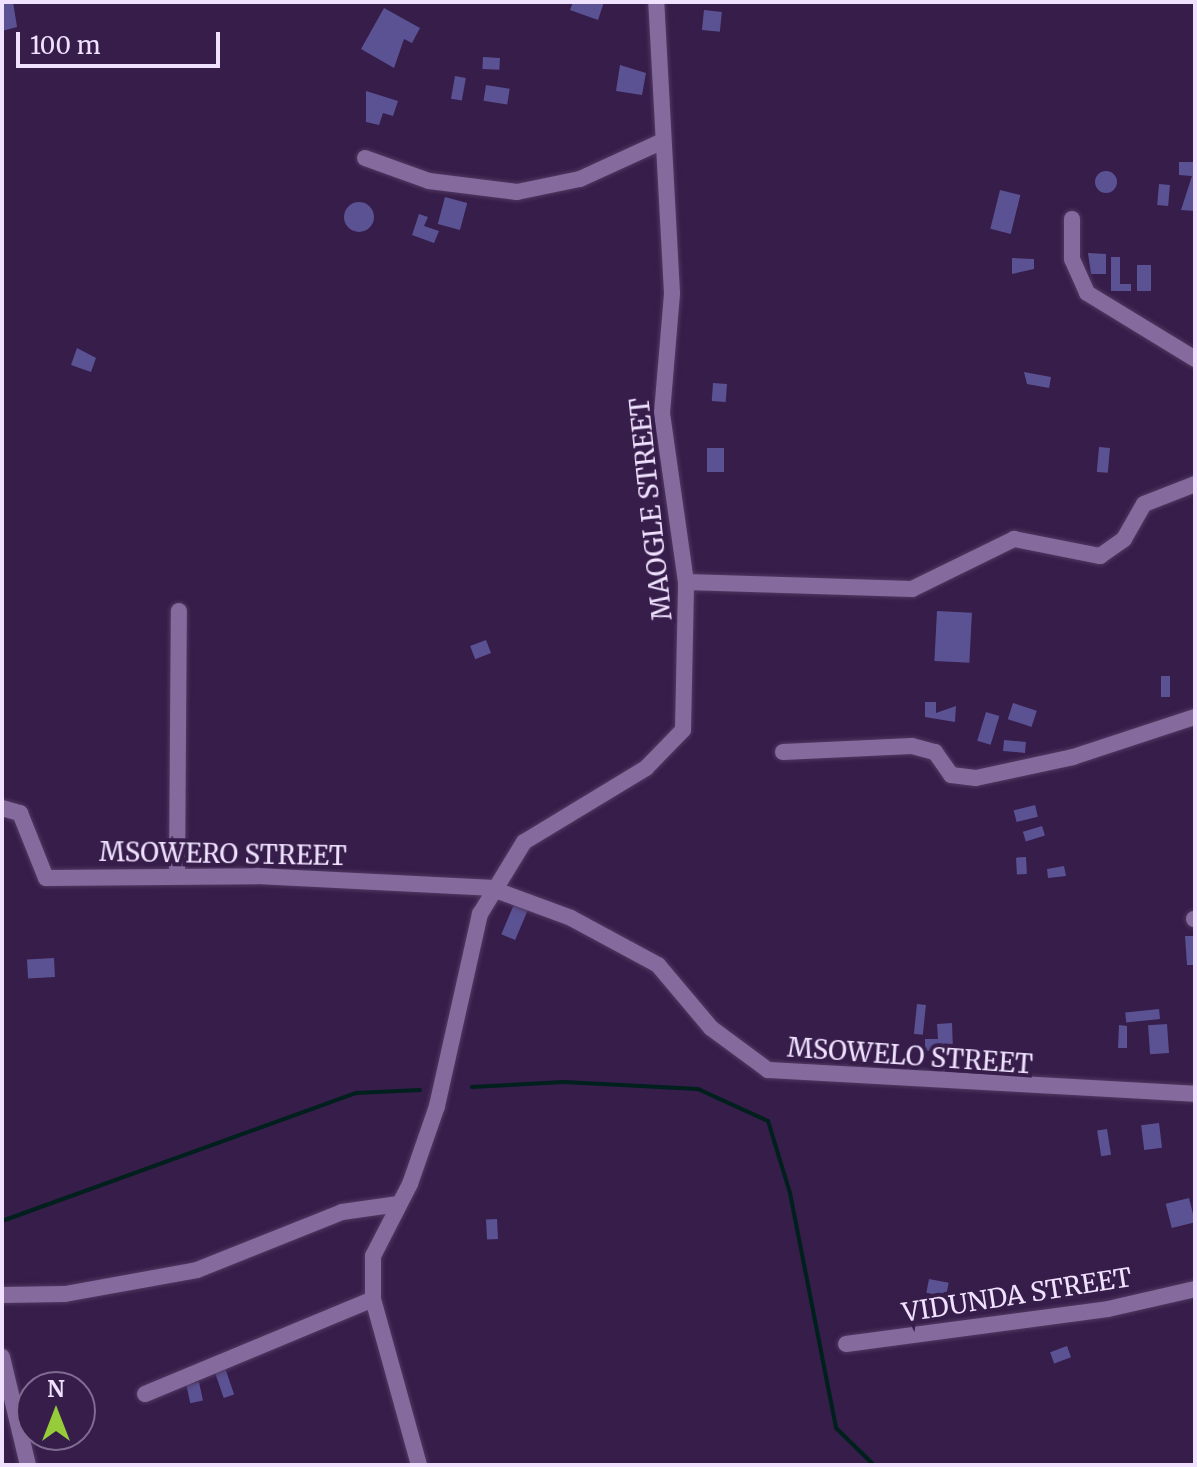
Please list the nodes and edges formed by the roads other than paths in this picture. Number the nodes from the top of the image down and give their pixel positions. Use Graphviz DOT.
graph roads {
  1 [pos="656,2"];
  2 [pos="663,141"];
  3 [pos="365,158"];
  4 [pos="1072,219"];
  5 [pos="1195,359"];
  6 [pos="1195,484"];
  7 [pos="686,582"];
  8 [pos="179,611"];
  9 [pos="1195,717"];
  10 [pos="783,752"];
  11 [pos="2,808"];
  12 [pos="177,875"];
  13 [pos="490,888"];
  14 [pos="1195,1094"];
  15 [pos="398,1204"];
  16 [pos="1195,1289"];
  17 [pos="2,1295"];
  18 [pos="373,1299"];
  19 [pos="846,1344"];
  20 [pos="2,1357"];
  21 [pos="145,1394"];
  22 [pos="28,1465"];
  23 [pos="419,1465"];
  1 -- 2 [label="street, MAOGLE STREET"];
  2 -- 3 [label="street"];
  2 -- 7 [label="street, MAOGLE STREET"];
  4 -- 5 [label="street"];
  6 -- 7 [label="street"];
  7 -- 13 [label="street, MAOGLE STREET"];
  8 -- 12 [label="street"];
  9 -- 10 [label="street"];
  11 -- 12 [label="street, MSOWERO STREET"];
  12 -- 13 [label="street, MSOWERO STREET"];
  13 -- 14 [label="street, MSOWELO STREET"];
  13 -- 15 [label="street, MAOGLE STREET"];
  15 -- 17 [label="street"];
  15 -- 18 [label="street, MAOGLE STREET"];
  16 -- 19 [label="street, VIDUNDA STREET"];
  18 -- 21 [label="street"];
  18 -- 23 [label="street, MAOGLE STREET"];
  20 -- 22 [label="street"];
}
